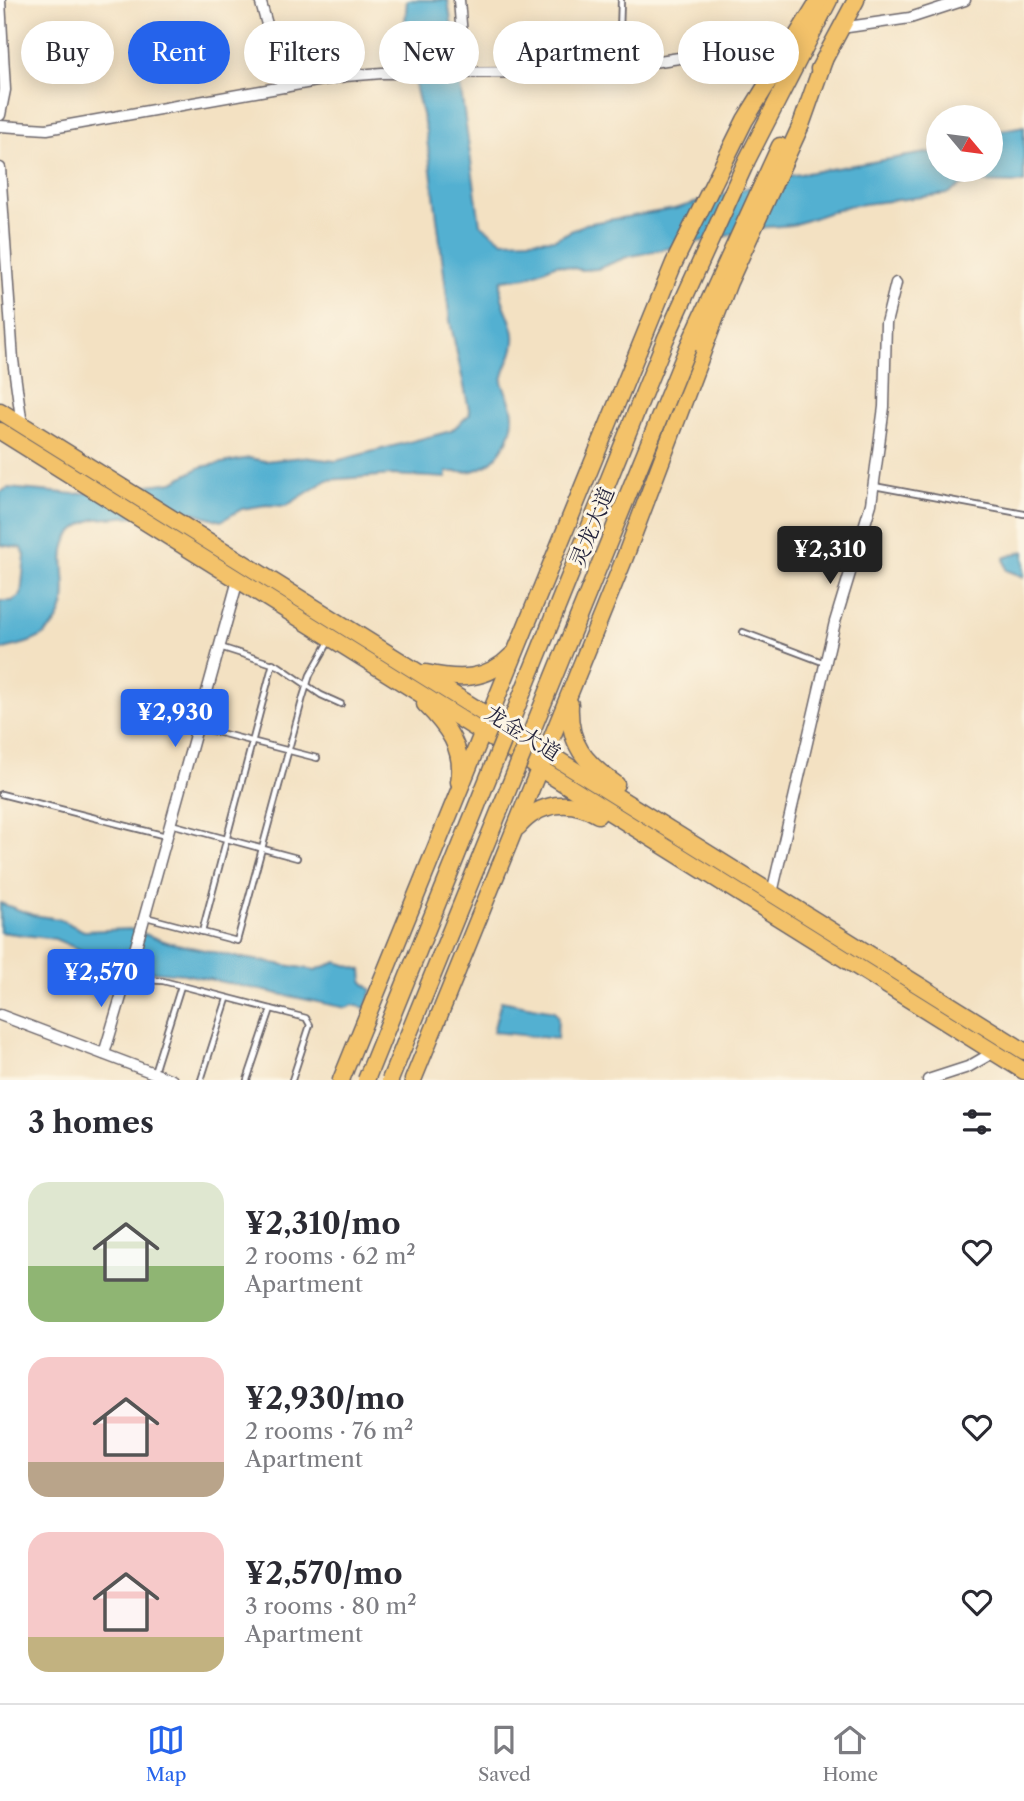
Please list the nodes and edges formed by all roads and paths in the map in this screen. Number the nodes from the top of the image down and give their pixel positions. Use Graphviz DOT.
graph roads {
  1 [pos="0,0"];
  2 [pos="260,0"];
  3 [pos="459,0"];
  4 [pos="621,0"];
  5 [pos="818,0"];
  6 [pos="830,0"];
  7 [pos="856,0"];
  8 [pos="965,0"];
  9 [pos="461,21"];
  10 [pos="620,21"];
  11 [pos="841,28"];
  12 [pos="799,30"];
  13 [pos="811,33"];
  14 [pos="799,37"];
  15 [pos="824,60"];
  16 [pos="379,74"];
  17 [pos="768,84"];
  18 [pos="285,87"];
  19 [pos="0,115"];
  20 [pos="0,126"];
  21 [pos="0,168"];
  22 [pos="896,283"];
  23 [pos="0,411"];
  24 [pos="22,425"];
  25 [pos="0,431"];
  26 [pos="873,486"];
  27 [pos="1024,514"];
  28 [pos="238,580"];
  29 [pos="743,632"];
  30 [pos="331,638"];
  31 [pos="219,647"];
  32 [pos="518,648"];
  33 [pos="273,663"];
  34 [pos="825,663"];
  35 [pos="408,676"];
  36 [pos="307,685"];
  37 [pos="570,694"];
  38 [pos="341,704"];
  39 [pos="489,717"];
  40 [pos="197,727"];
  41 [pos="483,733"];
  42 [pos="253,741"];
  43 [pos="288,750"];
  44 [pos="546,752"];
  45 [pos="317,758"];
  46 [pos="540,768"];
  47 [pos="1,794"];
  48 [pos="455,803"];
  49 [pos="171,824"];
  50 [pos="167,836"];
  51 [pos="511,838"];
  52 [pos="227,839"];
  53 [pos="262,849"];
  54 [pos="704,851"];
  55 [pos="297,858"];
  56 [pos="701,869"];
  57 [pos="772,893"];
  58 [pos="144,921"];
  59 [pos="202,932"];
  60 [pos="127,976"];
  61 [pos="181,986"];
  62 [pos="228,999"];
  63 [pos="271,1009"];
  64 [pos="0,1015"];
  65 [pos="1023,1050"];
  66 [pos="994,1052"];
  67 [pos="104,1054"];
  68 [pos="1024,1070"];
  69 [pos="154,1073"];
  70 [pos="172,1080"];
  71 [pos="201,1080"];
  72 [pos="247,1080"];
  73 [pos="292,1080"];
  74 [pos="341,1080"];
  75 [pos="366,1080"];
  76 [pos="390,1080"];
  77 [pos="413,1080"];
  78 [pos="928,1080"];
  1 -- 19 [label="street"];
  2 -- 18 [label="street"];
  3 -- 9 [label="street"];
  4 -- 10 [label="lane"];
  5 -- 12 [label="main road"];
  6 -- 13 [label="main road, 灵龙大道"];
  7 -- 11 [label="main road, 灵龙大道"];
  8 -- 11 [label="street"];
  11 -- 15 [label="main road, 灵龙大道"];
  13 -- 14 [label="street"];
  13 -- 75 [label="main road, 灵龙大道, bridge"];
  15 -- 37 [label="main road"];
  15 -- 76 [label="main road, 灵龙大道, bridge"];
  16 -- 18 [label="street"];
  17 -- 32 [label="main road"];
  18 -- 20 [label="street"];
  21 -- 24 [label="street"];
  22 -- 26 [label="street"];
  23 -- 24 [label="main road, 龙金大道"];
  24 -- 35 [label="main road, 龙金大道"];
  25 -- 28 [label="main road, 龙金大道"];
  26 -- 27 [label="lane"];
  26 -- 34 [label="street"];
  28 -- 30 [label="main road, 龙金大道"];
  28 -- 31 [label="street"];
  29 -- 34 [label="lane"];
  30 -- 35 [label="main road, 龙金大道"];
  30 -- 36 [label="lane"];
  31 -- 33 [label="lane"];
  31 -- 40 [label="street"];
  32 -- 35 [label="main road"];
  32 -- 39 [label="main road"];
  33 -- 36 [label="lane"];
  33 -- 42 [label="lane"];
  34 -- 57 [label="street"];
  35 -- 39 [label="main road, 龙金大道"];
  35 -- 41 [label="main road, 龙金大道"];
  35 -- 48 [label="main road"];
  36 -- 38 [label="lane"];
  36 -- 43 [label="lane"];
  37 -- 44 [label="main road"];
  37 -- 54 [label="main road"];
  39 -- 41 [label="main road"];
  39 -- 44 [label="main road, 龙金大道"];
  40 -- 42 [label="lane"];
  40 -- 49 [label="street"];
  41 -- 46 [label="main road, 龙金大道"];
  41 -- 48 [label="main road"];
  42 -- 43 [label="lane"];
  42 -- 52 [label="lane"];
  43 -- 45 [label="lane"];
  43 -- 53 [label="lane"];
  44 -- 46 [label="main road"];
  44 -- 54 [label="main road, 龙金大道"];
  46 -- 51 [label="main road"];
  46 -- 56 [label="main road, 龙金大道"];
  47 -- 50 [label="lane"];
  48 -- 74 [label="main road"];
  49 -- 50 [label="street"];
  49 -- 52 [label="lane"];
  50 -- 58 [label="street"];
  51 -- 56 [label="main road"];
  51 -- 77 [label="main road"];
  52 -- 53 [label="lane"];
  52 -- 59 [label="lane"];
  53 -- 55 [label="lane"];
  53 -- 59 [label="lane"];
  54 -- 57 [label="main road, 龙金大道"];
  56 -- 66 [label="main road, 龙金大道"];
  57 -- 65 [label="main road, 龙金大道"];
  58 -- 59 [label="lane"];
  58 -- 60 [label="street"];
  60 -- 61 [label="lane"];
  60 -- 67 [label="street"];
  61 -- 62 [label="lane"];
  61 -- 69 [label="lane"];
  62 -- 63 [label="lane"];
  62 -- 71 [label="lane"];
  63 -- 72 [label="lane"];
  63 -- 73 [label="lane"];
  64 -- 67 [label="street"];
  66 -- 68 [label="main road, 龙金大道"];
  66 -- 78 [label="street"];
  67 -- 69 [label="street"];
  69 -- 70 [label="street"];
}
